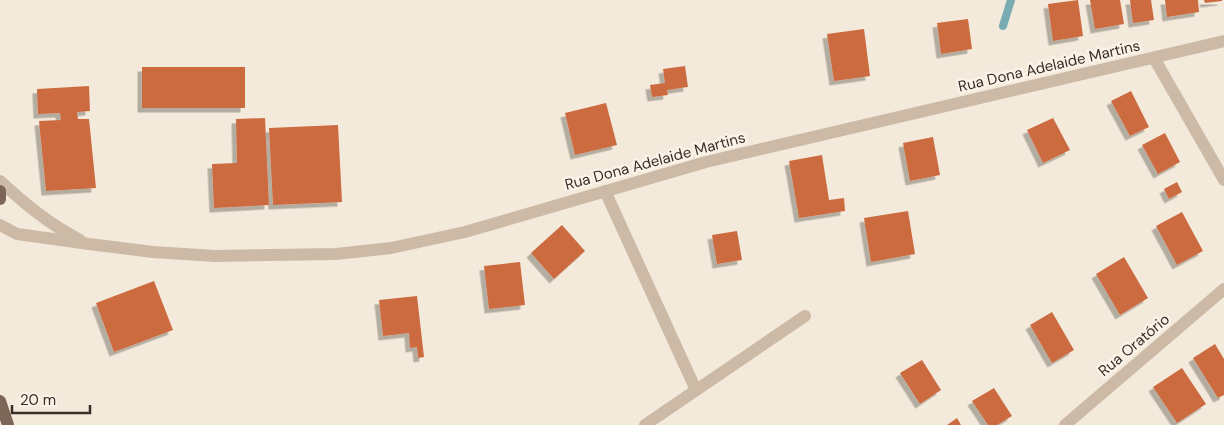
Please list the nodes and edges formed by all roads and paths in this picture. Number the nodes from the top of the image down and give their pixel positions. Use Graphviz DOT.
graph roads {
  1 [pos="1224,41"];
  2 [pos="1154,58"];
  3 [pos="1224,180"];
  4 [pos="0,181"];
  5 [pos="605,190"];
  6 [pos="0,191"];
  7 [pos="0,199"];
  8 [pos="0,225"];
  9 [pos="89,244"];
  10 [pos="1224,289"];
  11 [pos="805,316"];
  12 [pos="696,390"];
  13 [pos="0,401"];
  14 [pos="8,425"];
  15 [pos="645,425"];
  16 [pos="1065,425"];
  1 -- 2 [label="street, Rua Dona Adelaide Martins"];
  2 -- 3 [label="street"];
  2 -- 5 [label="street, Rua Dona Adelaide Martins"];
  4 -- 9 [label="street, Rua Dona Adelaide Martins"];
  5 -- 9 [label="street, Rua Dona Adelaide Martins"];
  5 -- 12 [label="street"];
  6 -- 7 [label="main road"];
  8 -- 9 [label="street, Rua Dona Adelaide Martins"];
  10 -- 16 [label="street, Rua Oratório"];
  11 -- 12 [label="street"];
  12 -- 15 [label="street"];
  13 -- 14 [label="main road"];
}
